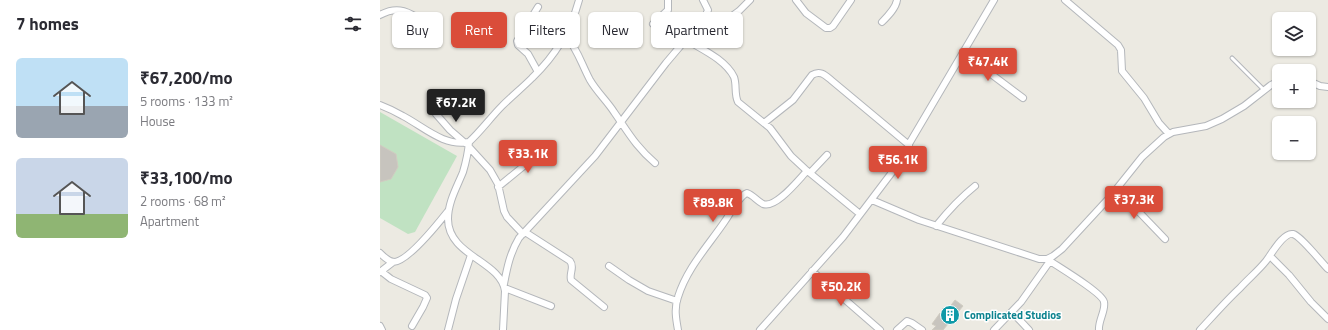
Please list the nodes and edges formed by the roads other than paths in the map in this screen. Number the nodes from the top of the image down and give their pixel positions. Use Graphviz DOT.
graph roads {
  1 [pos="579,0"];
  2 [pos="668,0"];
  3 [pos="703,0"];
  4 [pos="750,0"];
  5 [pos="796,0"];
  6 [pos="851,0"];
  7 [pos="897,0"];
  8 [pos="994,0"];
  9 [pos="1065,0"];
  10 [pos="538,7"];
  11 [pos="405,12"];
  12 [pos="575,12"];
  13 [pos="666,12"];
  14 [pos="707,12"];
  15 [pos="738,12"];
  16 [pos="380,15"];
  17 [pos="882,22"];
  18 [pos="556,48"];
  19 [pos="575,48"];
  20 [pos="678,48"];
  21 [pos="700,48"];
  22 [pos="964,53"];
  23 [pos="1232,58"];
  24 [pos="538,72"];
  25 [pos="1272,84"];
  26 [pos="1316,84"];
  27 [pos="1328,87"];
  28 [pos="1264,90"];
  29 [pos="1023,98"];
  30 [pos="380,106"];
  31 [pos="436,114"];
  32 [pos="621,123"];
  33 [pos="764,123"];
  34 [pos="1169,134"];
  35 [pos="468,144"];
  36 [pos="909,146"];
  37 [pos="549,150"];
  38 [pos="827,155"];
  39 [pos="655,163"];
  40 [pos="809,172"];
  41 [pos="975,186"];
  42 [pos="498,187"];
  43 [pos="1117,189"];
  44 [pos="872,200"];
  45 [pos="448,211"];
  46 [pos="860,214"];
  47 [pos="936,226"];
  48 [pos="524,233"];
  49 [pos="1164,239"];
  50 [pos="380,253"];
  51 [pos="470,255"];
  52 [pos="1270,256"];
  53 [pos="1048,260"];
  54 [pos="392,262"];
  55 [pos="609,266"];
  56 [pos="1328,269"];
  57 [pos="812,271"];
  58 [pos="381,272"];
  59 [pos="505,286"];
  60 [pos="677,301"];
  61 [pos="551,306"];
  62 [pos="604,307"];
  63 [pos="1012,312"];
  64 [pos="1328,319"];
  65 [pos="380,326"];
  66 [pos="412,326"];
  67 [pos="382,330"];
  68 [pos="448,330"];
  69 [pos="504,330"];
  70 [pos="678,330"];
  71 [pos="760,330"];
  72 [pos="880,330"];
  73 [pos="897,330"];
  74 [pos="922,330"];
  75 [pos="994,330"];
  76 [pos="1029,330"];
  77 [pos="1099,330"];
  78 [pos="1200,330"];
  1 -- 12 [label="street"];
  2 -- 13 [label="street"];
  3 -- 14 [label="street"];
  4 -- 15 [label="street"];
  5 -- 6 [label="street"];
  7 -- 17 [label="street"];
  8 -- 22 [label="street"];
  9 -- 34 [label="street"];
  10 -- 24 [label="street"];
  11 -- 16 [label="street"];
  18 -- 24 [label="street"];
  19 -- 32 [label="street"];
  20 -- 32 [label="street"];
  21 -- 33 [label="street"];
  22 -- 29 [label="street"];
  22 -- 36 [label="street"];
  23 -- 28 [label="lane"];
  24 -- 35 [label="street"];
  25 -- 28 [label="street"];
  26 -- 27 [label="street"];
  28 -- 34 [label="street"];
  30 -- 35 [label="street"];
  31 -- 35 [label="street"];
  32 -- 39 [label="street"];
  32 -- 48 [label="street"];
  33 -- 36 [label="street"];
  33 -- 40 [label="street"];
  34 -- 43 [label="street"];
  35 -- 42 [label="street"];
  35 -- 45 [label="street"];
  36 -- 44 [label="street"];
  37 -- 42 [label="street"];
  38 -- 40 [label="street"];
  40 -- 46 [label="street"];
  40 -- 60 [label="street"];
  41 -- 47 [label="street"];
  42 -- 48 [label="street"];
  43 -- 49 [label="street"];
  43 -- 53 [label="street"];
  44 -- 46 [label="street"];
  44 -- 47 [label="street"];
  45 -- 51 [label="street"];
  45 -- 54 [label="street"];
  46 -- 57 [label="street"];
  47 -- 53 [label="street"];
  48 -- 59 [label="street"];
  48 -- 62 [label="street"];
  50 -- 54 [label="street"];
  51 -- 59 [label="street"];
  51 -- 68 [label="street"];
  52 -- 56 [label="street"];
  52 -- 64 [label="street"];
  52 -- 78 [label="street"];
  53 -- 63 [label="street"];
  53 -- 77 [label="street"];
  54 -- 58 [label="street"];
  55 -- 60 [label="street"];
  57 -- 71 [label="street"];
  57 -- 72 [label="street"];
  58 -- 66 [label="street"];
  59 -- 61 [label="street"];
  59 -- 69 [label="street"];
  60 -- 70 [label="street"];
  63 -- 75 [label="street"];
  63 -- 76 [label="street"];
  65 -- 67 [label="street"];
  73 -- 74 [label="street"];
}
